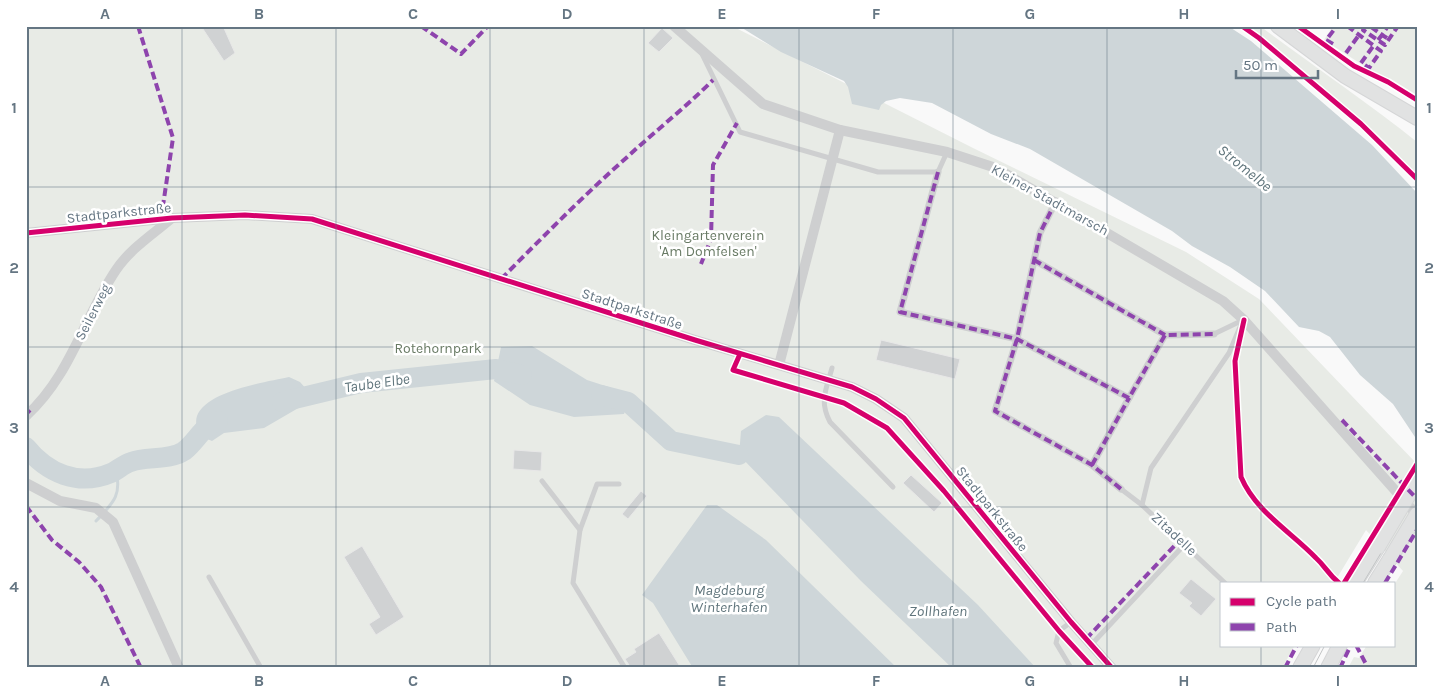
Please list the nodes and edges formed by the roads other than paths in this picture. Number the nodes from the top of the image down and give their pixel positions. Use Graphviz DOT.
graph roads {
  1 [pos="674,26"];
  2 [pos="1278,26"];
  3 [pos="699,46"];
  4 [pos="1417,118"];
  5 [pos="840,130"];
  6 [pos="947,152"];
  7 [pos="831,158"];
  8 [pos="938,172"];
  9 [pos="1056,201"];
  10 [pos="172,218"];
  11 [pos="26,234"];
  12 [pos="1034,260"];
  13 [pos="1244,320"];
  14 [pos="1214,334"];
  15 [pos="1165,335"];
  16 [pos="1017,339"];
  17 [pos="779,365"];
  18 [pos="832,368"];
  19 [pos="828,381"];
  20 [pos="1129,398"];
  21 [pos="26,416"];
  22 [pos="1092,464"];
  23 [pos="1417,481"];
  24 [pos="542,482"];
  25 [pos="26,483"];
  26 [pos="619,484"];
  27 [pos="893,487"];
  28 [pos="1121,489"];
  29 [pos="1142,505"];
  30 [pos="1417,514"];
  31 [pos="580,530"];
  32 [pos="1185,544"];
  33 [pos="208,577"];
  34 [pos="1224,582"];
  35 [pos="1355,582"];
  36 [pos="1376,582"];
  37 [pos="1071,622"];
  38 [pos="1091,645"];
  39 [pos="1312,646"];
  40 [pos="1339,646"];
  41 [pos="179,668"];
  42 [pos="261,668"];
  43 [pos="625,668"];
  44 [pos="1071,668"];
  45 [pos="1112,668"];
  46 [pos="1300,668"];
  47 [pos="1328,668"];
  1 -- 3 [label="street, Kleiner Stadtmarsch"];
  2 -- 4 [label="main road"];
  3 -- 5 [label="street, Kleiner Stadtmarsch"];
  3 -- 7 [label="lane"];
  5 -- 6 [label="street, Kleiner Stadtmarsch"];
  5 -- 7 [label="street"];
  6 -- 8 [label="lane"];
  6 -- 9 [label="street, Kleiner Stadtmarsch"];
  7 -- 8 [label="lane"];
  7 -- 17 [label="street"];
  8 -- 16 [label="street"];
  9 -- 12 [label="street"];
  9 -- 13 [label="street, Kleiner Stadtmarsch"];
  10 -- 11 [label="street, Stadtparkstraße"];
  10 -- 17 [label="street, Stadtparkstraße"];
  10 -- 21 [label="street, Seilerweg"];
  12 -- 15 [label="street"];
  12 -- 16 [label="street"];
  13 -- 14 [label="lane"];
  13 -- 29 [label="lane"];
  13 -- 30 [label="street, Kleiner Stadtmarsch"];
  14 -- 15 [label="street"];
  15 -- 20 [label="street"];
  16 -- 20 [label="street"];
  16 -- 22 [label="street"];
  17 -- 19 [label="street, Stadtparkstraße"];
  18 -- 19 [label="lane"];
  19 -- 27 [label="lane"];
  19 -- 37 [label="street, Stadtparkstraße"];
  20 -- 22 [label="street"];
  22 -- 28 [label="street"];
  23 -- 35 [label="main road, bridge"];
  24 -- 31 [label="lane"];
  25 -- 41 [label="street"];
  26 -- 31 [label="lane"];
  28 -- 29 [label="lane, Zitadelle"];
  29 -- 32 [label="lane, Zitadelle"];
  30 -- 36 [label="main road, bridge"];
  31 -- 43 [label="lane"];
  32 -- 34 [label="lane, Zitadelle"];
  32 -- 38 [label="lane"];
  33 -- 42 [label="lane"];
  37 -- 38 [label="street, Stadtparkstraße"];
  37 -- 44 [label="lane"];
  38 -- 45 [label="street, Stadtparkstraße"];
  39 -- 46 [label="main road"];
  40 -- 47 [label="main road"];
}
